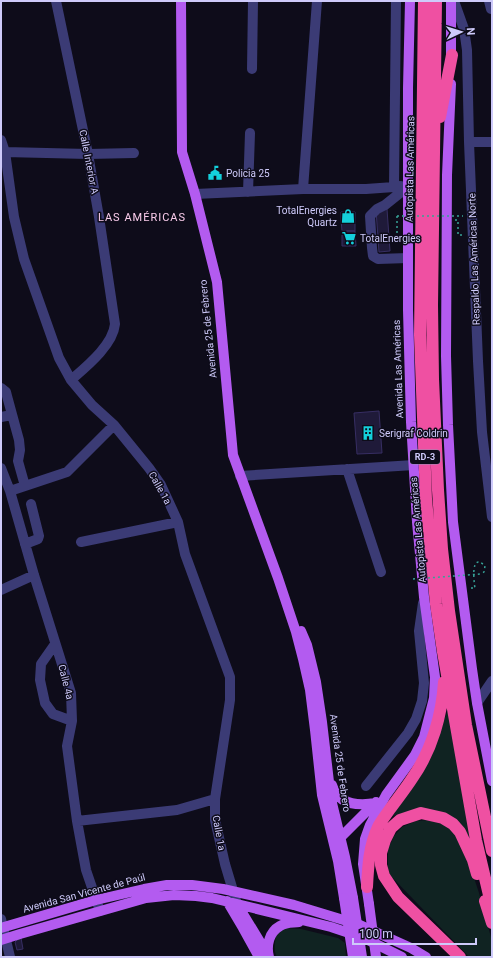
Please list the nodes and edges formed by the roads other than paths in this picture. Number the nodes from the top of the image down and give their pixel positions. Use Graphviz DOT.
graph roads {
  1 [pos="56,1"];
  2 [pos="181,1"];
  3 [pos="253,1"];
  4 [pos="317,1"];
  5 [pos="396,1"];
  6 [pos="410,1"];
  7 [pos="424,1"];
  8 [pos="436,1"];
  9 [pos="451,1"];
  10 [pos="454,1"];
  11 [pos="452,55"];
  12 [pos="252,69"];
  13 [pos="250,133"];
  14 [pos="1,140"];
  15 [pos="469,142"];
  16 [pos="492,142"];
  17 [pos="434,149"];
  18 [pos="5,152"];
  19 [pos="134,153"];
  20 [pos="88,154"];
  21 [pos="401,186"];
  22 [pos="303,189"];
  23 [pos="248,192"];
  24 [pos="195,194"];
  25 [pos="408,258"];
  26 [pos="71,380"];
  27 [pos="1,388"];
  28 [pos="12,415"];
  29 [pos="1,417"];
  30 [pos="114,425"];
  31 [pos="487,432"];
  32 [pos="414,465"];
  33 [pos="1,468"];
  34 [pos="347,469"];
  35 [pos="240,476"];
  36 [pos="25,486"];
  37 [pos="10,491"];
  38 [pos="31,504"];
  39 [pos="492,518"];
  40 [pos="178,522"];
  41 [pos="81,542"];
  42 [pos="25,544"];
  43 [pos="381,572"];
  44 [pos="34,575"];
  45 [pos="278,578"];
  46 [pos="1,590"];
  47 [pos="424,597"];
  48 [pos="55,644"];
  49 [pos="443,652"];
  50 [pos="492,681"];
  51 [pos="477,703"];
  52 [pos="72,721"];
  53 [pos="484,740"];
  54 [pos="327,760"];
  55 [pos="492,770"];
  56 [pos="492,781"];
  57 [pos="366,786"];
  58 [pos="386,795"];
  59 [pos="215,799"];
  60 [pos="376,803"];
  61 [pos="77,821"];
  62 [pos="337,841"];
  63 [pos="492,851"];
  64 [pos="367,887"];
  65 [pos="228,890"];
  66 [pos="349,898"];
  67 [pos="96,900"];
  68 [pos="227,901"];
  69 [pos="237,904"];
  70 [pos="492,908"];
  71 [pos="100,910"];
  72 [pos="306,921"];
  73 [pos="492,923"];
  74 [pos="2,925"];
  75 [pos="3,940"];
  76 [pos="10,957"];
  77 [pos="266,957"];
  78 [pos="353,957"];
  79 [pos="362,957"];
  80 [pos="376,957"];
  81 [pos="402,957"];
  82 [pos="426,957"];
  83 [pos="460,957"];
  1 -- 20 [label="street, Calle Interior A"];
  2 -- 24 [label="main road, Avenida 25 de Febrero"];
  3 -- 12 [label="street"];
  4 -- 22 [label="street"];
  5 -- 21 [label="street"];
  6 -- 21 [label="main road, Avenida Las Américas"];
  7 -- 49 [label="highway, Autopista Las Américas / RD-3"];
  8 -- 17 [label="highway, RD-3"];
  9 -- 11 [label="main road"];
  10 -- 15 [label="street, Respaldo Las Américas Norte"];
  11 -- 17 [label="highway"];
  11 -- 51 [label="main road"];
  13 -- 23 [label="street"];
  14 -- 18 [label="street, Calle 1a"];
  15 -- 16 [label="street"];
  15 -- 31 [label="street, Respaldo Las Américas Norte"];
  17 -- 63 [label="highway, RD-3"];
  18 -- 20 [label="street"];
  18 -- 26 [label="street, Calle 1a"];
  19 -- 20 [label="street"];
  20 -- 26 [label="street, Calle Interior A"];
  21 -- 22 [label="street"];
  21 -- 25 [label="main road, Avenida Las Américas"];
  21 -- 25 [label="street"];
  22 -- 23 [label="street"];
  23 -- 24 [label="street"];
  24 -- 35 [label="main road, Avenida 25 de Febrero"];
  25 -- 32 [label="main road, Avenida Las Américas"];
  26 -- 30 [label="street, Calle 1a"];
  27 -- 28 [label="street"];
  28 -- 29 [label="street"];
  28 -- 36 [label="street"];
  30 -- 36 [label="street"];
  30 -- 40 [label="street, Calle 1a"];
  31 -- 39 [label="street, Respaldo Las Américas Norte"];
  32 -- 34 [label="street"];
  32 -- 47 [label="main road, Avenida Las Américas"];
  33 -- 37 [label="street, Calle 4a"];
  34 -- 35 [label="street"];
  34 -- 43 [label="street"];
  35 -- 45 [label="main road, Avenida 25 de Febrero"];
  36 -- 37 [label="street"];
  37 -- 42 [label="street, Calle 4a"];
  38 -- 42 [label="street"];
  40 -- 41 [label="street"];
  40 -- 59 [label="street, Calle 1a"];
  42 -- 44 [label="street, Calle 4a"];
  44 -- 46 [label="street"];
  44 -- 48 [label="street, Calle 4a"];
  45 -- 54 [label="main road, Avenida 25 de Febrero"];
  45 -- 62 [label="main road, Avenida 25 de Febrero"];
  47 -- 57 [label="street"];
  47 -- 58 [label="main road, Avenida Las Américas"];
  48 -- 52 [label="street, Calle 4a"];
  48 -- 52 [label="street"];
  49 -- 64 [label="highway"];
  49 -- 70 [label="highway, Autopista Las Américas / RD-3"];
  50 -- 51 [label="street"];
  51 -- 53 [label="main road"];
  52 -- 61 [label="street, Calle 4a"];
  53 -- 55 [label="main road"];
  53 -- 56 [label="main road"];
  54 -- 60 [label="main road"];
  54 -- 62 [label="main road, Avenida 25 de Febrero"];
  58 -- 60 [label="main road"];
  58 -- 64 [label="main road, Avenida Las Américas"];
  59 -- 61 [label="street"];
  59 -- 65 [label="street, Calle 1a"];
  60 -- 62 [label="main road"];
  61 -- 67 [label="street, Calle 4a"];
  62 -- 66 [label="main road, Avenida 25 de Febrero"];
  64 -- 80 [label="main road, Avenida Las Américas, bridge"];
  65 -- 67 [label="main road, Avenida San Vicente de Paúl"];
  65 -- 68 [label="street, Calle 1a"];
  65 -- 69 [label="street, Calle 1a"];
  65 -- 82 [label="main road, Avenida San Vicente de Paúl"];
  66 -- 78 [label="main road, Avenida 25 de Febrero, bridge"];
  66 -- 79 [label="main road, Avenida 25 de Febrero, bridge"];
  67 -- 71 [label="street, Calle 4a"];
  67 -- 74 [label="main road, Avenida San Vicente de Paúl"];
  68 -- 69 [label="main road, Avenida San Vicente de Paúl"];
  68 -- 71 [label="main road, Avenida San Vicente de Paúl"];
  68 -- 77 [label="main road"];
  69 -- 72 [label="main road, Avenida San Vicente de Paúl"];
  69 -- 77 [label="main road"];
  71 -- 75 [label="main road, Avenida San Vicente de Paúl"];
  72 -- 77 [label="main road"];
  72 -- 81 [label="main road, Avenida San Vicente de Paúl"];
  73 -- 83 [label="highway"];
  74 -- 75 [label="street"];
  75 -- 76 [label="street"];
}
